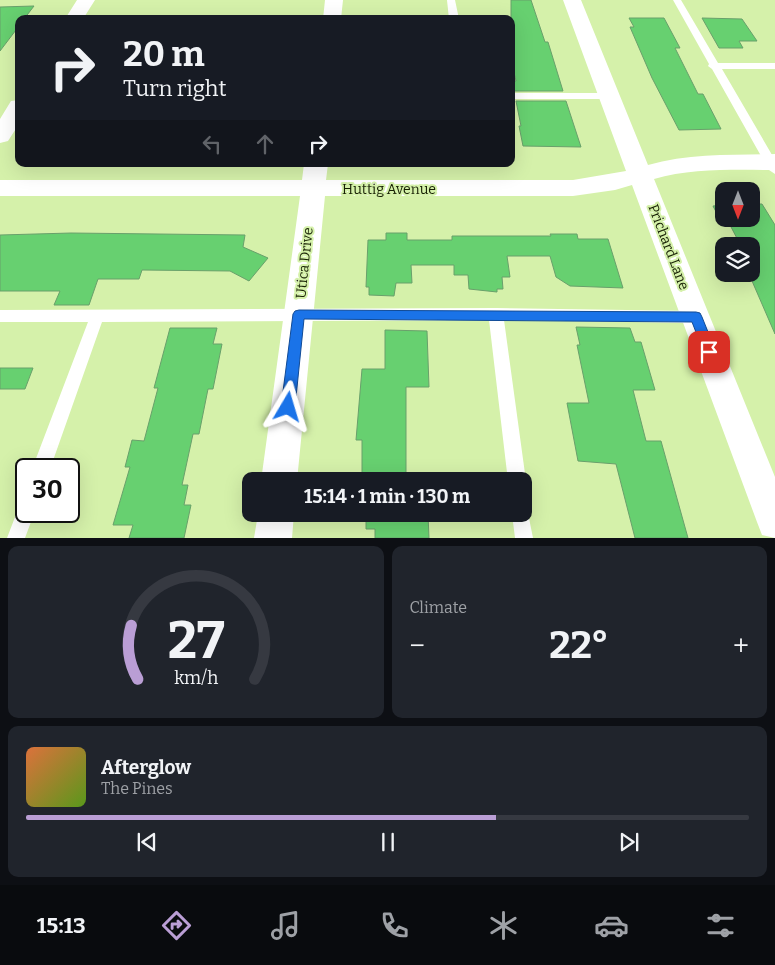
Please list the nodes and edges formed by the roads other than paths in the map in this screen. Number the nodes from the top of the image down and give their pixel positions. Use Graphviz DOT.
graph roads {
  1 [pos="86,0"];
  2 [pos="334,0"];
  3 [pos="451,0"];
  4 [pos="572,0"];
  5 [pos="677,0"];
  6 [pos="77,15"];
  7 [pos="332,15"];
  8 [pos="453,15"];
  9 [pos="713,66"];
  10 [pos="775,66"];
  11 [pos="515,96"];
  12 [pos="611,96"];
  13 [pos="15,112"];
  14 [pos="0,136"];
  15 [pos="774,165"];
  16 [pos="642,175"];
  17 [pos="314,176"];
  18 [pos="0,188"];
  19 [pos="299,314"];
  20 [pos="496,314"];
  21 [pos="0,316"];
  22 [pos="97,316"];
  23 [pos="696,317"];
  24 [pos="45,458"];
  25 [pos="280,472"];
  26 [pos="516,472"];
  27 [pos="766,473"];
  28 [pos="275,522"];
  29 [pos="522,522"];
  30 [pos="775,522"];
  31 [pos="21,523"];
  32 [pos="16,538"];
  33 [pos="273,538"];
  34 [pos="524,538"];
  1 -- 6 [label="street"];
  2 -- 7 [label="street"];
  3 -- 8 [label="lane"];
  4 -- 12 [label="street, Prichard Lane"];
  5 -- 9 [label="lane"];
  9 -- 10 [label="lane"];
  9 -- 15 [label="lane"];
  11 -- 12 [label="lane"];
  12 -- 16 [label="street, Prichard Lane"];
  13 -- 14 [label="street"];
  15 -- 16 [label="street, Huttig Avenue"];
  16 -- 17 [label="street, Huttig Avenue"];
  16 -- 23 [label="street, Prichard Lane"];
  17 -- 18 [label="street, Huttig Avenue"];
  17 -- 19 [label="street, Utica Drive"];
  19 -- 20 [label="lane"];
  19 -- 22 [label="lane"];
  19 -- 25 [label="street, Utica Drive"];
  20 -- 23 [label="lane"];
  20 -- 26 [label="lane"];
  21 -- 22 [label="lane"];
  22 -- 24 [label="lane"];
  23 -- 27 [label="street, Prichard Lane"];
  27 -- 30 [label="street, Prichard Lane"];
  28 -- 33 [label="street"];
  29 -- 34 [label="lane"];
  31 -- 32 [label="lane"];
}
